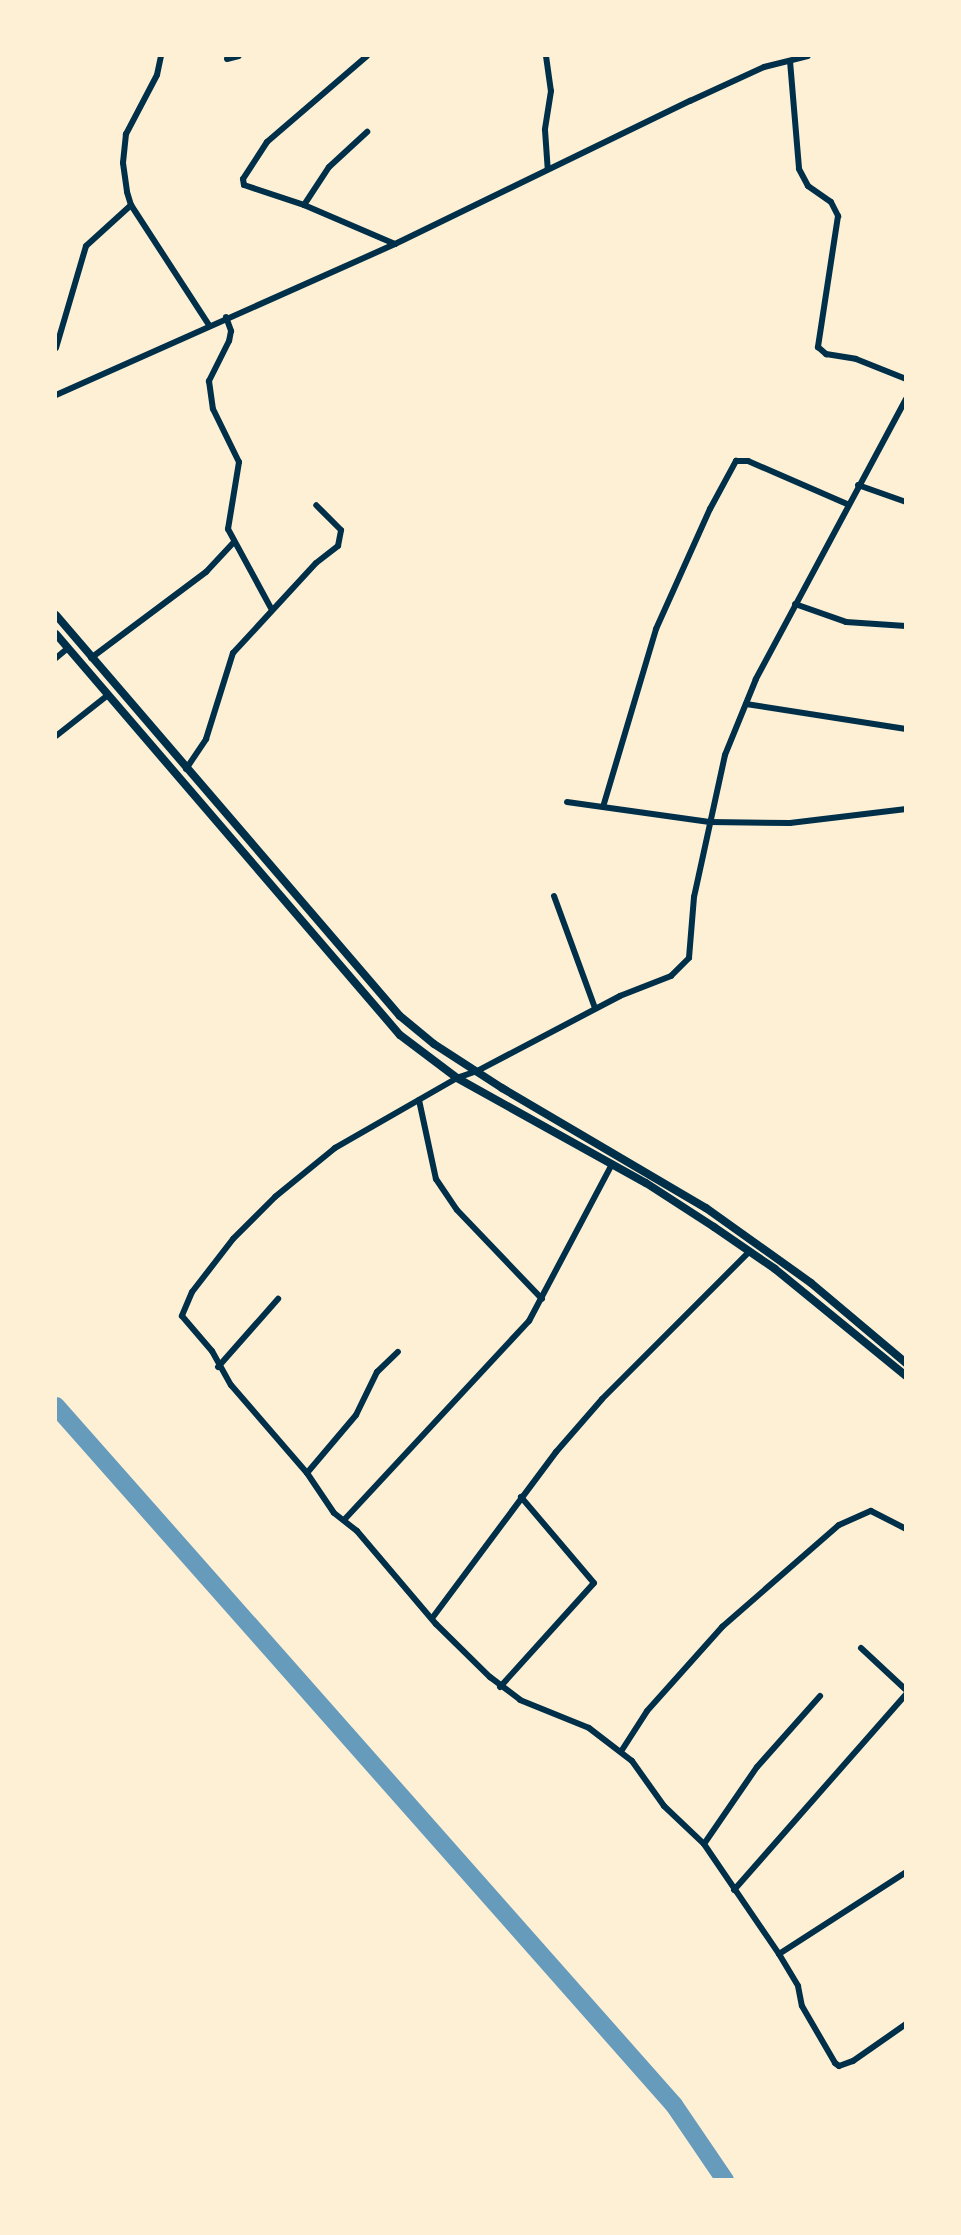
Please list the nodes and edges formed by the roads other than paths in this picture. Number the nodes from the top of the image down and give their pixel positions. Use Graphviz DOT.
graph roads {
  1 [pos="160,56"];
  2 [pos="239,56"];
  3 [pos="367,56"];
  4 [pos="546,56"];
  5 [pos="808,56"];
  6 [pos="227,59"];
  7 [pos="790,60"];
  8 [pos="367,132"];
  9 [pos="548,169"];
  10 [pos="131,205"];
  11 [pos="304,205"];
  12 [pos="395,244"];
  13 [pos="226,317"];
  14 [pos="209,325"];
  15 [pos="56,348"];
  16 [pos="906,379"];
  17 [pos="56,395"];
  18 [pos="906,399"];
  19 [pos="858,485"];
  20 [pos="906,502"];
  21 [pos="847,504"];
  22 [pos="316,505"];
  23 [pos="232,543"];
  24 [pos="795,604"];
  25 [pos="272,610"];
  26 [pos="56,615"];
  27 [pos="906,626"];
  28 [pos="56,634"];
  29 [pos="68,648"];
  30 [pos="56,658"];
  31 [pos="91,658"];
  32 [pos="108,695"];
  33 [pos="746,704"];
  34 [pos="906,729"];
  35 [pos="56,736"];
  36 [pos="186,769"];
  37 [pos="567,802"];
  38 [pos="603,807"];
  39 [pos="906,809"];
  40 [pos="710,822"];
  41 [pos="554,896"];
  42 [pos="595,1008"];
  43 [pos="477,1071"];
  44 [pos="457,1078"];
  45 [pos="419,1100"];
  46 [pos="612,1164"];
  47 [pos="749,1252"];
  48 [pos="278,1299"];
  49 [pos="542,1299"];
  50 [pos="398,1352"];
  51 [pos="906,1364"];
  52 [pos="218,1367"];
  53 [pos="906,1376"];
  54 [pos="307,1473"];
  55 [pos="521,1497"];
  56 [pos="344,1520"];
  57 [pos="906,1529"];
  58 [pos="433,1617"];
  59 [pos="861,1648"];
  60 [pos="500,1687"];
  61 [pos="906,1692"];
  62 [pos="820,1696"];
  63 [pos="622,1750"];
  64 [pos="704,1844"];
  65 [pos="906,1872"];
  66 [pos="734,1890"];
  67 [pos="779,1954"];
  68 [pos="906,2024"];
  1 -- 10 [label="street"];
  2 -- 6 [label="street"];
  3 -- 11 [label="street"];
  4 -- 9 [label="street"];
  5 -- 7 [label="street"];
  7 -- 9 [label="street"];
  7 -- 16 [label="street"];
  8 -- 11 [label="street"];
  9 -- 12 [label="street"];
  10 -- 14 [label="street"];
  10 -- 15 [label="street"];
  11 -- 12 [label="street"];
  12 -- 13 [label="street"];
  13 -- 14 [label="street"];
  13 -- 23 [label="street"];
  14 -- 17 [label="street"];
  18 -- 19 [label="street"];
  19 -- 20 [label="street"];
  19 -- 21 [label="street"];
  21 -- 24 [label="street"];
  21 -- 38 [label="street"];
  22 -- 25 [label="street"];
  23 -- 25 [label="street"];
  23 -- 31 [label="street"];
  24 -- 27 [label="street"];
  24 -- 33 [label="street"];
  25 -- 36 [label="street"];
  26 -- 31 [label="main road"];
  28 -- 29 [label="main road"];
  29 -- 30 [label="street"];
  29 -- 32 [label="main road"];
  31 -- 36 [label="main road"];
  32 -- 35 [label="street"];
  32 -- 44 [label="main road"];
  33 -- 34 [label="street"];
  33 -- 40 [label="street"];
  36 -- 43 [label="main road"];
  37 -- 38 [label="street"];
  38 -- 40 [label="street"];
  39 -- 40 [label="street"];
  40 -- 42 [label="street"];
  41 -- 42 [label="street"];
  42 -- 43 [label="street"];
  43 -- 44 [label="street"];
  43 -- 51 [label="main road"];
  44 -- 45 [label="street"];
  44 -- 46 [label="main road"];
  45 -- 49 [label="street"];
  45 -- 52 [label="street"];
  46 -- 47 [label="main road"];
  46 -- 49 [label="street"];
  47 -- 53 [label="main road"];
  47 -- 55 [label="street"];
  48 -- 52 [label="street"];
  49 -- 56 [label="street"];
  50 -- 54 [label="street"];
  52 -- 54 [label="street"];
  54 -- 56 [label="street"];
  55 -- 58 [label="street"];
  55 -- 60 [label="street"];
  56 -- 58 [label="street"];
  57 -- 63 [label="street"];
  58 -- 60 [label="street"];
  59 -- 61 [label="street"];
  60 -- 63 [label="street"];
  61 -- 66 [label="street"];
  62 -- 64 [label="street"];
  63 -- 64 [label="street"];
  64 -- 66 [label="street"];
  65 -- 67 [label="street"];
  66 -- 67 [label="street"];
  67 -- 68 [label="street"];
}
